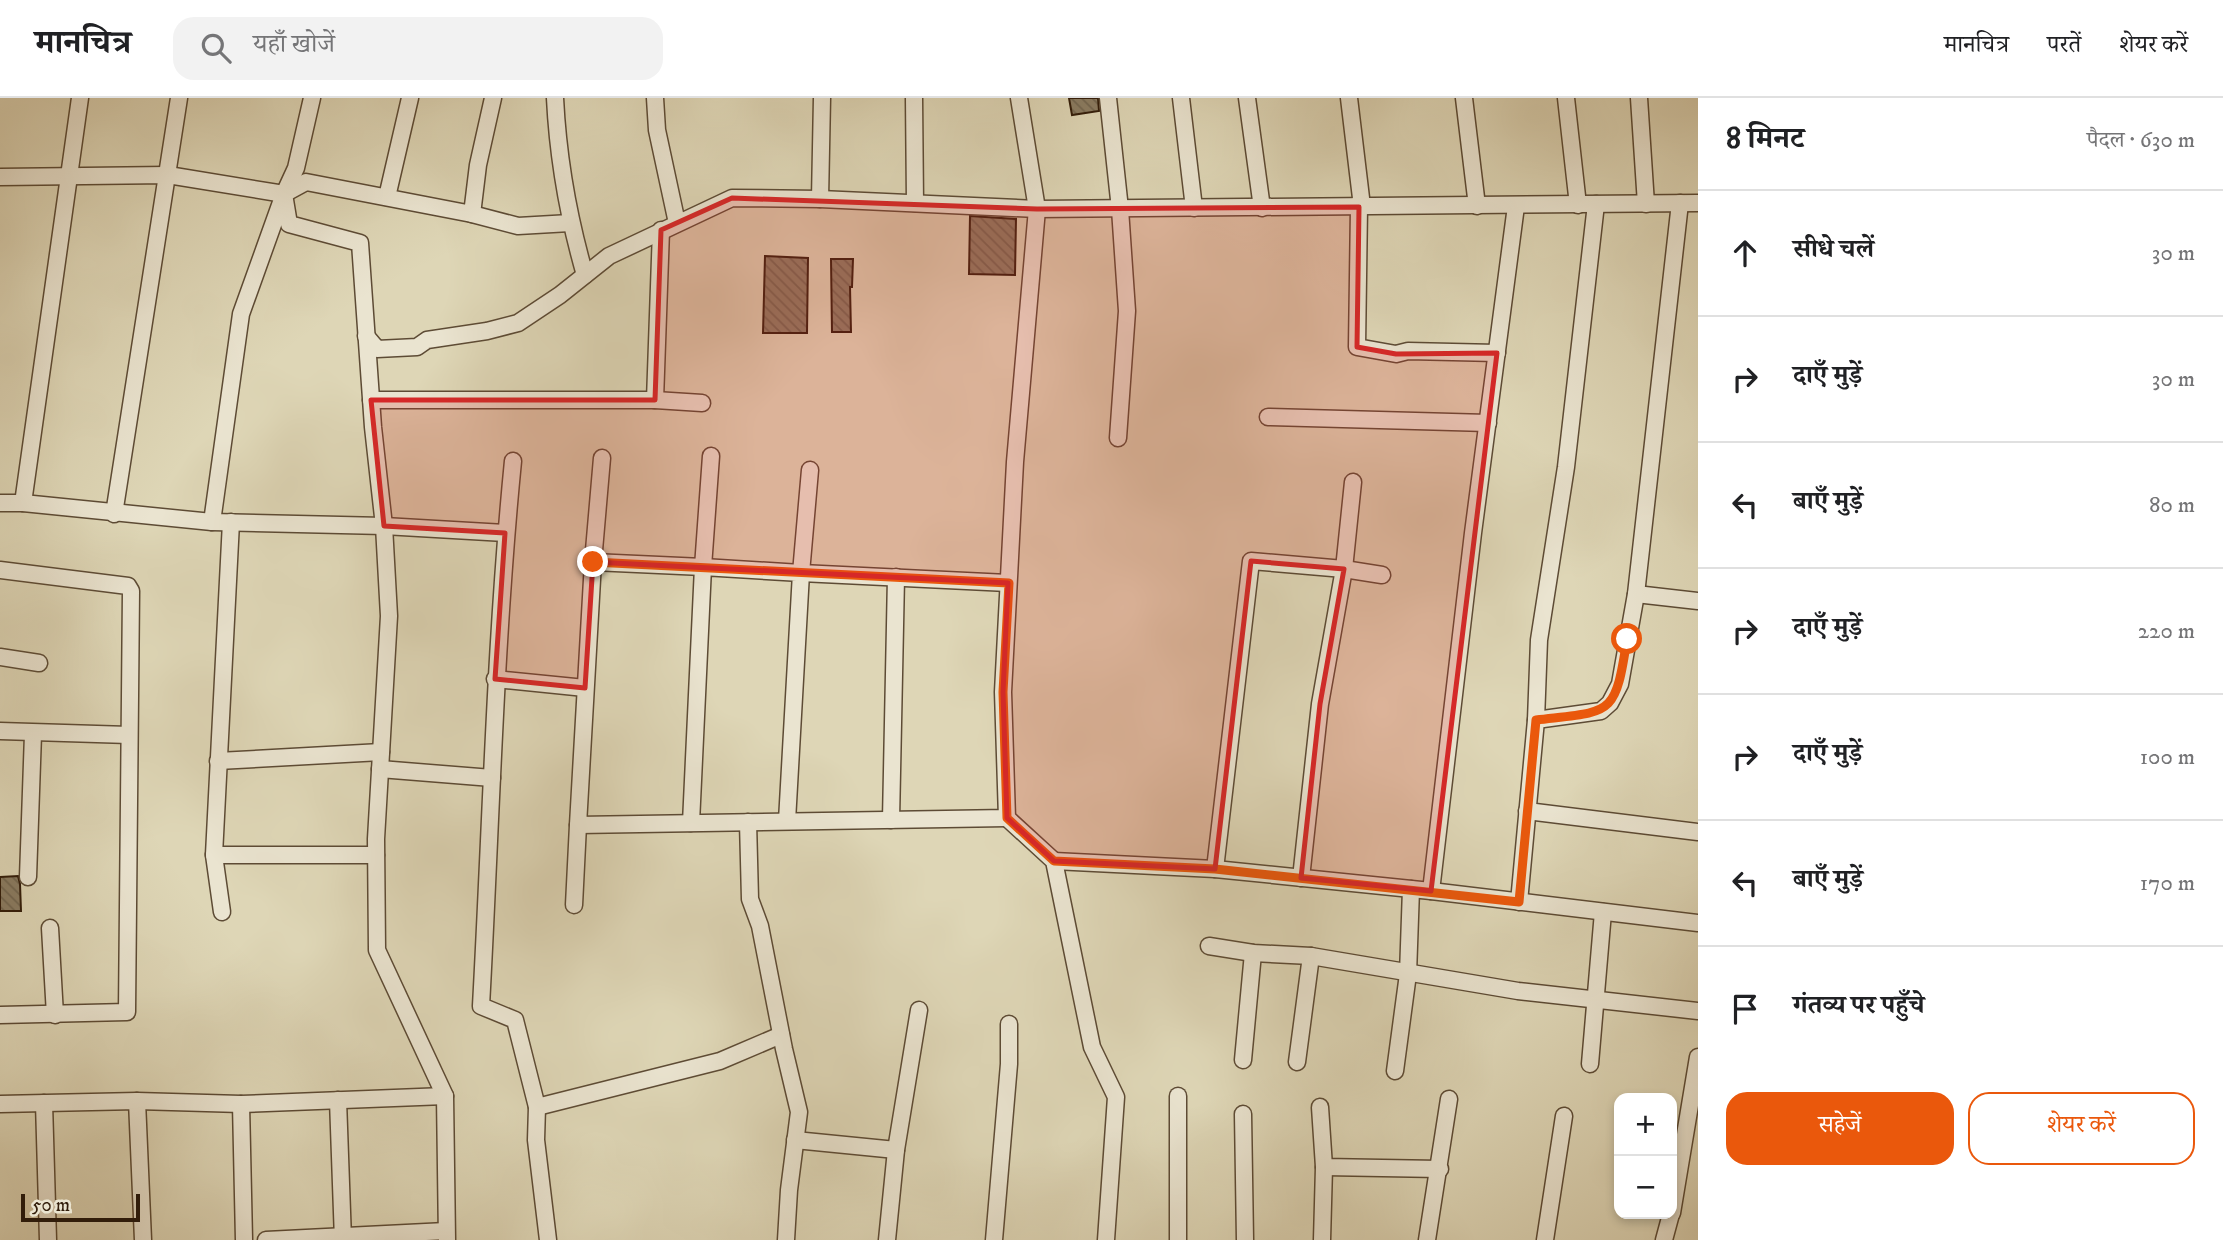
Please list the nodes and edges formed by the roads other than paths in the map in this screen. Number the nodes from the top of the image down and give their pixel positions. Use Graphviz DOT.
graph roads {
  1 [pos="80,98"];
  2 [pos="179,98"];
  3 [pos="312,98"];
  4 [pos="410,98"];
  5 [pos="493,98"];
  6 [pos="555,98"];
  7 [pos="654,98"];
  8 [pos="822,98"];
  9 [pos="914,98"];
  10 [pos="1019,98"];
  11 [pos="1108,98"];
  12 [pos="1181,98"];
  13 [pos="1247,98"];
  14 [pos="1349,98"];
  15 [pos="1464,98"];
  16 [pos="1566,98"];
  17 [pos="1639,98"];
  18 [pos="168,175"];
  19 [pos="0,177"];
  20 [pos="69,177"];
  21 [pos="284,194"];
  22 [pos="387,197"];
  23 [pos="820,199"];
  24 [pos="1680,203"];
  25 [pos="1698,203"];
  26 [pos="915,204"];
  27 [pos="1596,204"];
  28 [pos="1646,204"];
  29 [pos="1578,205"];
  30 [pos="1477,206"];
  31 [pos="1516,206"];
  32 [pos="1359,207"];
  33 [pos="1194,208"];
  34 [pos="1262,208"];
  35 [pos="1037,209"];
  36 [pos="1120,209"];
  37 [pos="471,214"];
  38 [pos="570,223"];
  39 [pos="677,223"];
  40 [pos="661,230"];
  41 [pos="585,275"];
  42 [pos="366,336"];
  43 [pos="1497,353"];
  44 [pos="371,400"];
  45 [pos="655,400"];
  46 [pos="702,403"];
  47 [pos="1268,416"];
  48 [pos="1488,422"];
  49 [pos="1118,438"];
  50 [pos="711,456"];
  51 [pos="602,458"];
  52 [pos="513,461"];
  53 [pos="810,470"];
  54 [pos="1353,482"];
  55 [pos="0,503"];
  56 [pos="23,503"];
  57 [pos="114,514"];
  58 [pos="212,522"];
  59 [pos="231,522"];
  60 [pos="384,526"];
  61 [pos="505,533"];
  62 [pos="593,562"];
  63 [pos="704,568"];
  64 [pos="1344,569"];
  65 [pos="0,570"];
  66 [pos="801,573"];
  67 [pos="1382,575"];
  68 [pos="896,577"];
  69 [pos="1009,583"];
  70 [pos="1636,594"];
  71 [pos="1698,601"];
  72 [pos="0,657"];
  73 [pos="39,663"];
  74 [pos="495,679"];
  75 [pos="585,688"];
  76 [pos="1536,720"];
  77 [pos="0,732"];
  78 [pos="33,734"];
  79 [pos="129,735"];
  80 [pos="381,752"];
  81 [pos="218,761"];
  82 [pos="380,769"];
  83 [pos="492,778"];
  84 [pos="1527,811"];
  85 [pos="1007,818"];
  86 [pos="891,820"];
  87 [pos="787,821"];
  88 [pos="691,822"];
  89 [pos="748,822"];
  90 [pos="578,825"];
  91 [pos="1698,832"];
  92 [pos="214,855"];
  93 [pos="376,855"];
  94 [pos="1054,861"];
  95 [pos="1215,869"];
  96 [pos="27,877"];
  97 [pos="1301,878"];
  98 [pos="1411,889"];
  99 [pos="1431,891"];
  100 [pos="1519,902"];
  101 [pos="574,905"];
  102 [pos="222,912"];
  103 [pos="1603,912"];
  104 [pos="1698,923"];
  105 [pos="50,928"];
  106 [pos="1209,946"];
  107 [pos="1253,953"];
  108 [pos="1311,956"];
  109 [pos="1408,974"];
  110 [pos="1595,1000"];
  111 [pos="919,1010"];
  112 [pos="1698,1011"];
  113 [pos="0,1015"];
  114 [pos="55,1015"];
  115 [pos="1009,1024"];
  116 [pos="781,1035"];
  117 [pos="1698,1057"];
  118 [pos="1243,1060"];
  119 [pos="1297,1062"];
  120 [pos="1590,1064"];
  121 [pos="1395,1071"];
  122 [pos="1178,1096"];
  123 [pos="445,1097"];
  124 [pos="1450,1099"];
  125 [pos="338,1100"];
  126 [pos="137,1101"];
  127 [pos="44,1103"];
  128 [pos="0,1104"];
  129 [pos="241,1104"];
  130 [pos="537,1107"];
  131 [pos="1320,1107"];
  132 [pos="1243,1114"];
  133 [pos="1564,1116"];
  134 [pos="795,1140"];
  135 [pos="1691,1142"];
  136 [pos="896,1150"];
  137 [pos="1324,1167"];
  138 [pos="1440,1169"];
  139 [pos="1677,1194"];
  140 [pos="1670,1219"];
  141 [pos="447,1235"];
  142 [pos="343,1237"];
  143 [pos="48,1240"];
  144 [pos="143,1240"];
  145 [pos="244,1240"];
  146 [pos="267,1240"];
  147 [pos="548,1240"];
  148 [pos="786,1240"];
  149 [pos="887,1240"];
  150 [pos="994,1240"];
  151 [pos="1105,1240"];
  152 [pos="1178,1240"];
  153 [pos="1245,1240"];
  154 [pos="1322,1240"];
  155 [pos="1427,1240"];
  156 [pos="1545,1240"];
  157 [pos="1664,1240"];
  1 -- 20 [label="street"];
  2 -- 18 [label="street"];
  3 -- 21 [label="street"];
  4 -- 22 [label="street"];
  5 -- 37 [label="street"];
  6 -- 38 [label="street"];
  7 -- 39 [label="street"];
  8 -- 23 [label="street"];
  9 -- 26 [label="street"];
  10 -- 35 [label="street"];
  11 -- 36 [label="street"];
  12 -- 33 [label="street"];
  13 -- 34 [label="street"];
  14 -- 32 [label="street"];
  15 -- 30 [label="street"];
  16 -- 29 [label="street"];
  17 -- 28 [label="street"];
  18 -- 20 [label="street"];
  18 -- 21 [label="street"];
  18 -- 57 [label="street"];
  19 -- 20 [label="street"];
  20 -- 56 [label="street"];
  21 -- 22 [label="street"];
  21 -- 42 [label="street"];
  21 -- 58 [label="street"];
  22 -- 37 [label="street"];
  23 -- 26 [label="street"];
  23 -- 39 [label="street"];
  24 -- 25 [label="street"];
  24 -- 28 [label="street"];
  24 -- 70 [label="street"];
  26 -- 35 [label="street"];
  27 -- 28 [label="street"];
  27 -- 29 [label="street"];
  27 -- 76 [label="street"];
  29 -- 31 [label="street"];
  30 -- 31 [label="street"];
  30 -- 32 [label="street"];
  31 -- 43 [label="street"];
  32 -- 34 [label="street"];
  32 -- 43 [label="street"];
  33 -- 34 [label="street"];
  33 -- 36 [label="street"];
  35 -- 36 [label="street"];
  35 -- 69 [label="street"];
  36 -- 49 [label="street"];
  37 -- 38 [label="street"];
  38 -- 41 [label="street"];
  39 -- 40 [label="street"];
  40 -- 41 [label="street"];
  40 -- 45 [label="street"];
  41 -- 42 [label="street"];
  42 -- 44 [label="street"];
  43 -- 48 [label="street"];
  44 -- 45 [label="street"];
  44 -- 60 [label="street"];
  45 -- 46 [label="street"];
  47 -- 48 [label="street"];
  48 -- 99 [label="street"];
  50 -- 63 [label="street"];
  51 -- 62 [label="street"];
  52 -- 61 [label="street"];
  53 -- 66 [label="street"];
  54 -- 64 [label="street"];
  55 -- 56 [label="street"];
  56 -- 57 [label="street"];
  57 -- 58 [label="street"];
  58 -- 59 [label="street"];
  59 -- 60 [label="street"];
  59 -- 81 [label="street"];
  60 -- 61 [label="street"];
  60 -- 80 [label="street"];
  61 -- 74 [label="street"];
  62 -- 63 [label="street"];
  62 -- 75 [label="street"];
  63 -- 66 [label="street"];
  63 -- 88 [label="street"];
  64 -- 67 [label="street"];
  64 -- 95 [label="street"];
  64 -- 97 [label="street"];
  65 -- 79 [label="street"];
  66 -- 68 [label="street"];
  66 -- 87 [label="street"];
  68 -- 69 [label="street"];
  68 -- 86 [label="street"];
  69 -- 85 [label="street"];
  70 -- 71 [label="street"];
  70 -- 76 [label="street"];
  72 -- 73 [label="street"];
  74 -- 75 [label="street"];
  74 -- 83 [label="street"];
  75 -- 90 [label="street"];
  76 -- 84 [label="street"];
  77 -- 78 [label="street"];
  78 -- 79 [label="street"];
  78 -- 96 [label="street"];
  79 -- 114 [label="street"];
  80 -- 81 [label="street"];
  80 -- 82 [label="street"];
  81 -- 92 [label="street"];
  82 -- 83 [label="street"];
  82 -- 93 [label="street"];
  83 -- 130 [label="street"];
  84 -- 91 [label="street"];
  84 -- 100 [label="street"];
  85 -- 86 [label="street"];
  85 -- 94 [label="street"];
  86 -- 87 [label="street"];
  87 -- 89 [label="street"];
  88 -- 89 [label="street"];
  88 -- 90 [label="street"];
  89 -- 116 [label="street"];
  90 -- 101 [label="street"];
  92 -- 93 [label="street"];
  92 -- 102 [label="street"];
  93 -- 123 [label="street"];
  94 -- 95 [label="street"];
  94 -- 151 [label="street"];
  95 -- 97 [label="street"];
  97 -- 98 [label="street"];
  98 -- 99 [label="street"];
  98 -- 109 [label="street"];
  99 -- 100 [label="street"];
  100 -- 103 [label="street"];
  103 -- 104 [label="street"];
  103 -- 110 [label="street"];
  105 -- 114 [label="street"];
  106 -- 107 [label="street"];
  107 -- 108 [label="street"];
  107 -- 118 [label="street"];
  108 -- 109 [label="street"];
  108 -- 119 [label="street"];
  109 -- 110 [label="street"];
  109 -- 121 [label="street"];
  110 -- 112 [label="street"];
  110 -- 120 [label="street"];
  111 -- 136 [label="street"];
  113 -- 114 [label="street"];
  115 -- 150 [label="street"];
  116 -- 130 [label="street"];
  116 -- 134 [label="street"];
  117 -- 135 [label="street"];
  122 -- 152 [label="street"];
  123 -- 125 [label="street"];
  123 -- 141 [label="street"];
  124 -- 138 [label="street"];
  125 -- 129 [label="street"];
  125 -- 142 [label="street"];
  126 -- 127 [label="street"];
  126 -- 129 [label="street"];
  126 -- 144 [label="street"];
  127 -- 128 [label="street"];
  127 -- 143 [label="street"];
  129 -- 145 [label="street"];
  130 -- 147 [label="street"];
  131 -- 137 [label="street"];
  132 -- 153 [label="street"];
  133 -- 156 [label="street"];
  134 -- 136 [label="street"];
  134 -- 148 [label="street"];
  135 -- 139 [label="street"];
  136 -- 149 [label="street"];
  137 -- 138 [label="street"];
  137 -- 154 [label="street"];
  138 -- 155 [label="street"];
  140 -- 157 [label="street"];
  141 -- 142 [label="street"];
  142 -- 146 [label="street"];
}
